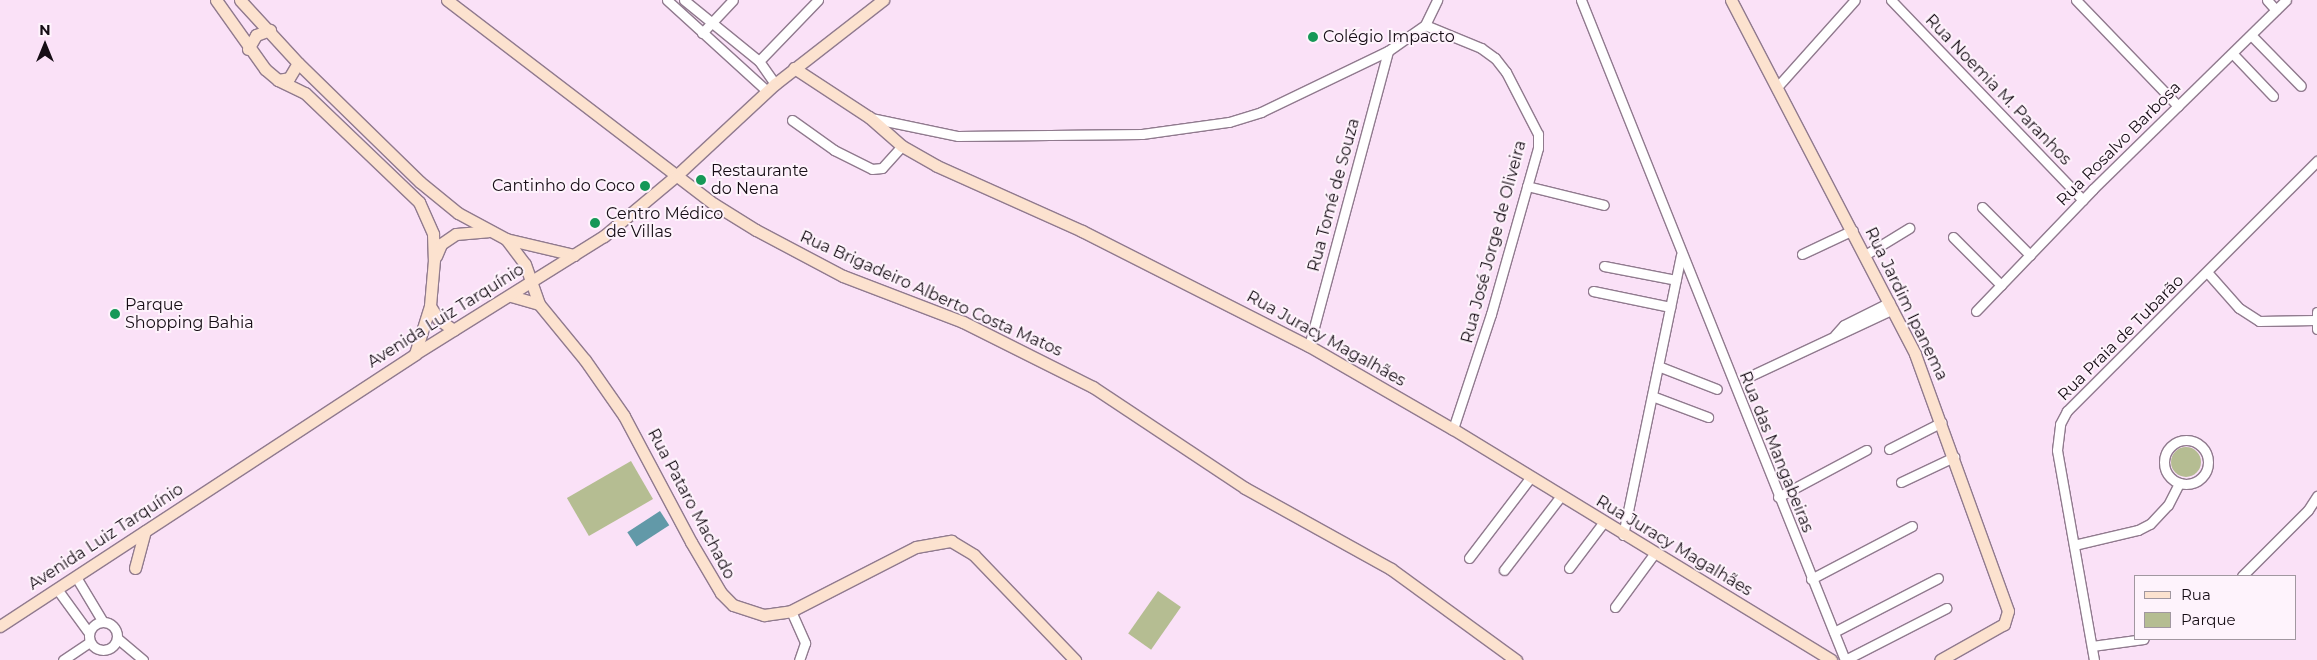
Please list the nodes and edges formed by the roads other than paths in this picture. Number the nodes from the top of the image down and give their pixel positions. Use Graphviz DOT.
graph roads {
  1 [pos="216,0"];
  2 [pos="240,0"];
  3 [pos="447,0"];
  4 [pos="667,0"];
  5 [pos="732,0"];
  6 [pos="818,0"];
  7 [pos="883,0"];
  8 [pos="1437,0"];
  9 [pos="1581,0"];
  10 [pos="1731,0"];
  11 [pos="1855,0"];
  12 [pos="1891,0"];
  13 [pos="2076,0"];
  14 [pos="2267,0"];
  15 [pos="2286,0"];
  16 [pos="685,1"];
  17 [pos="2276,10"];
  18 [pos="680,12"];
  19 [pos="713,22"];
  20 [pos="1425,25"];
  21 [pos="270,30"];
  22 [pos="702,33"];
  23 [pos="2251,35"];
  24 [pos="248,49"];
  25 [pos="744,49"];
  26 [pos="1388,52"];
  27 [pos="2233,54"];
  28 [pos="731,59"];
  29 [pos="758,61"];
  30 [pos="298,63"];
  31 [pos="794,68"];
  32 [pos="278,80"];
  33 [pos="1778,86"];
  34 [pos="2301,86"];
  35 [pos="771,88"];
  36 [pos="2273,96"];
  37 [pos="2178,106"];
  38 [pos="869,117"];
  39 [pos="792,120"];
  40 [pos="902,146"];
  41 [pos="2317,161"];
  42 [pos="677,174"];
  43 [pos="1527,186"];
  44 [pos="2083,200"];
  45 [pos="1604,205"];
  46 [pos="1982,208"];
  47 [pos="1908,228"];
  48 [pos="1853,230"];
  49 [pos="489,231"];
  50 [pos="1953,237"];
  51 [pos="506,239"];
  52 [pos="1802,254"];
  53 [pos="1681,255"];
  54 [pos="1866,255"];
  55 [pos="2030,255"];
  56 [pos="574,256"];
  57 [pos="434,260"];
  58 [pos="525,264"];
  59 [pos="1604,266"];
  60 [pos="2207,272"];
  61 [pos="1676,280"];
  62 [pos="533,281"];
  63 [pos="2001,285"];
  64 [pos="1593,291"];
  65 [pos="514,294"];
  66 [pos="539,304"];
  67 [pos="1892,305"];
  68 [pos="430,306"];
  69 [pos="1670,307"];
  70 [pos="1976,311"];
  71 [pos="2316,316"];
  72 [pos="2317,329"];
  73 [pos="454,330"];
  74 [pos="1309,346"];
  75 [pos="415,354"];
  76 [pos="1658,366"];
  77 [pos="1748,377"];
  78 [pos="1717,389"];
  79 [pos="1652,396"];
  80 [pos="1708,417"];
  81 [pos="1942,422"];
  82 [pos="1453,428"];
  83 [pos="1889,448"];
  84 [pos="1866,450"];
  85 [pos="1954,457"];
  86 [pos="1530,478"];
  87 [pos="1901,482"];
  88 [pos="2179,483"];
  89 [pos="2317,496"];
  90 [pos="1560,497"];
  91 [pos="1778,497"];
  92 [pos="1603,523"];
  93 [pos="1912,526"];
  94 [pos="145,531"];
  95 [pos="1623,535"];
  96 [pos="2074,545"];
  97 [pos="1654,554"];
  98 [pos="1469,558"];
  99 [pos="134,568"];
  100 [pos="1569,568"];
  101 [pos="1504,570"];
  102 [pos="2243,575"];
  103 [pos="76,577"];
  104 [pos="1811,578"];
  105 [pos="1938,578"];
  106 [pos="57,589"];
  107 [pos="1615,607"];
  108 [pos="1946,608"];
  109 [pos="792,611"];
  110 [pos="103,622"];
  111 [pos="0,626"];
  112 [pos="1834,632"];
  113 [pos="89,637"];
  114 [pos="117,638"];
  115 [pos="2137,640"];
  116 [pos="1054,641"];
  117 [pos="2092,646"];
  118 [pos="63,660"];
  119 [pos="143,660"];
  120 [pos="799,660"];
  121 [pos="1064,660"];
  122 [pos="1075,660"];
  123 [pos="1516,660"];
  124 [pos="1831,660"];
  125 [pos="1845,660"];
  126 [pos="1940,660"];
  127 [pos="2094,660"];
  1 -- 24 [label="street"];
  2 -- 21 [label="street"];
  3 -- 42 [label="street, Rua Brigadeiro Alberto Costa Matos"];
  4 -- 18 [label="street"];
  5 -- 19 [label="street"];
  6 -- 29 [label="street"];
  7 -- 31 [label="street, Avenida Luiz Tarquínio"];
  8 -- 20 [label="street"];
  9 -- 53 [label="street, Rua das Mangabeiras"];
  10 -- 33 [label="street, Rua Jardim Ipanema"];
  11 -- 33 [label="street"];
  12 -- 44 [label="street, Rua Noemia M. Paranhos"];
  13 -- 37 [label="street"];
  14 -- 17 [label="street"];
  15 -- 17 [label="street, Rua Rosalvo Barbosa"];
  16 -- 18 [label="street"];
  16 -- 19 [label="street"];
  17 -- 23 [label="street, Rua Rosalvo Barbosa"];
  18 -- 22 [label="street"];
  19 -- 22 [label="street"];
  19 -- 25 [label="street"];
  20 -- 26 [label="street"];
  20 -- 43 [label="street, Rua José Jorge de Oliveira"];
  21 -- 24 [label="street"];
  21 -- 30 [label="street"];
  22 -- 28 [label="street"];
  23 -- 27 [label="street, Rua Rosalvo Barbosa"];
  23 -- 34 [label="street"];
  24 -- 32 [label="street"];
  25 -- 28 [label="street"];
  25 -- 29 [label="street"];
  26 -- 38 [label="street"];
  26 -- 74 [label="street, Rua Tomé de Souza"];
  27 -- 36 [label="street"];
  27 -- 37 [label="street, Rua Rosalvo Barbosa"];
  28 -- 35 [label="street"];
  29 -- 35 [label="street"];
  30 -- 32 [label="street"];
  30 -- 49 [label="street"];
  31 -- 35 [label="street, Avenida Luiz Tarquínio"];
  31 -- 38 [label="street, Rua Juracy Magalhães"];
  32 -- 57 [label="street"];
  33 -- 48 [label="street, Rua Jardim Ipanema"];
  35 -- 42 [label="street, Avenida Luiz Tarquínio"];
  37 -- 44 [label="street, Rua Rosalvo Barbosa"];
  38 -- 40 [label="street, Rua Juracy Magalhães"];
  39 -- 40 [label="street"];
  40 -- 74 [label="street, Rua Juracy Magalhães"];
  41 -- 60 [label="street, Rua Praia de Tubarão"];
  42 -- 56 [label="street, Avenida Luiz Tarquínio"];
  42 -- 123 [label="street, Rua Brigadeiro Alberto Costa Matos"];
  43 -- 45 [label="street"];
  43 -- 82 [label="street, Rua José Jorge de Oliveira"];
  44 -- 55 [label="street, Rua Rosalvo Barbosa"];
  46 -- 55 [label="street"];
  47 -- 54 [label="street"];
  48 -- 52 [label="street"];
  48 -- 54 [label="street, Rua Jardim Ipanema"];
  49 -- 51 [label="street"];
  49 -- 57 [label="street"];
  50 -- 63 [label="street"];
  51 -- 56 [label="street"];
  51 -- 58 [label="street"];
  53 -- 61 [label="street"];
  53 -- 91 [label="street, Rua das Mangabeiras"];
  54 -- 67 [label="street, Rua Jardim Ipanema"];
  55 -- 63 [label="street, Rua Rosalvo Barbosa"];
  56 -- 62 [label="street, Avenida Luiz Tarquínio"];
  57 -- 68 [label="street"];
  58 -- 62 [label="street, Rua Pataro Machado"];
  58 -- 65 [label="street"];
  59 -- 61 [label="street"];
  60 -- 71 [label="street, Rua Praia de Tubarão"];
  60 -- 96 [label="street, Rua Praia de Tubarão"];
  61 -- 69 [label="street"];
  62 -- 65 [label="street, Avenida Luiz Tarquínio"];
  62 -- 66 [label="street, Rua Pataro Machado"];
  63 -- 70 [label="street, Rua Rosalvo Barbosa"];
  64 -- 69 [label="street"];
  65 -- 66 [label="street"];
  65 -- 73 [label="street, Avenida Luiz Tarquínio"];
  66 -- 109 [label="street, Rua Pataro Machado"];
  67 -- 77 [label="street"];
  67 -- 81 [label="street, Rua Jardim Ipanema"];
  68 -- 73 [label="street"];
  68 -- 75 [label="street"];
  69 -- 76 [label="street"];
  71 -- 72 [label="street, Rua Praia de Tubarão"];
  73 -- 75 [label="street, Avenida Luiz Tarquínio"];
  74 -- 82 [label="street, Rua Juracy Magalhães"];
  75 -- 94 [label="street, Avenida Luiz Tarquínio"];
  76 -- 78 [label="street"];
  76 -- 79 [label="street"];
  79 -- 80 [label="street"];
  79 -- 95 [label="street"];
  81 -- 83 [label="street"];
  81 -- 85 [label="street, Rua Jardim Ipanema"];
  82 -- 86 [label="street, Rua Juracy Magalhães"];
  84 -- 91 [label="street"];
  85 -- 87 [label="street"];
  85 -- 126 [label="street, Rua Jardim Ipanema"];
  86 -- 90 [label="street, Rua Juracy Magalhães"];
  86 -- 98 [label="street"];
  88 -- 88 [label="street"];
  88 -- 96 [label="street"];
  89 -- 102 [label="street"];
  90 -- 92 [label="street, Rua Juracy Magalhães"];
  90 -- 101 [label="street"];
  91 -- 104 [label="street, Rua das Mangabeiras"];
  92 -- 95 [label="street, Rua Juracy Magalhães"];
  92 -- 100 [label="street"];
  93 -- 104 [label="street"];
  94 -- 99 [label="street"];
  94 -- 103 [label="street, Avenida Luiz Tarquínio"];
  95 -- 97 [label="street, Rua Juracy Magalhães"];
  96 -- 117 [label="street, Rua Praia de Tubarão"];
  97 -- 107 [label="street"];
  97 -- 124 [label="street, Rua Juracy Magalhães"];
  103 -- 106 [label="street, Avenida Luiz Tarquínio"];
  103 -- 110 [label="street"];
  104 -- 112 [label="street, Rua das Mangabeiras"];
  105 -- 112 [label="street"];
  106 -- 111 [label="street, Avenida Luiz Tarquínio"];
  106 -- 113 [label="street"];
  108 -- 125 [label="street"];
  109 -- 116 [label="street, Rua Pataro Machado"];
  109 -- 120 [label="street"];
  110 -- 113 [label="street"];
  110 -- 114 [label="street"];
  112 -- 125 [label="street, Rua das Mangabeiras"];
  113 -- 114 [label="street"];
  113 -- 118 [label="street"];
  114 -- 119 [label="street"];
  115 -- 117 [label="street"];
  116 -- 121 [label="street, Rua Pataro Machado"];
  116 -- 122 [label="street, Rua Pataro Machado"];
  117 -- 127 [label="street, Rua Praia de Tubarão"];
}
